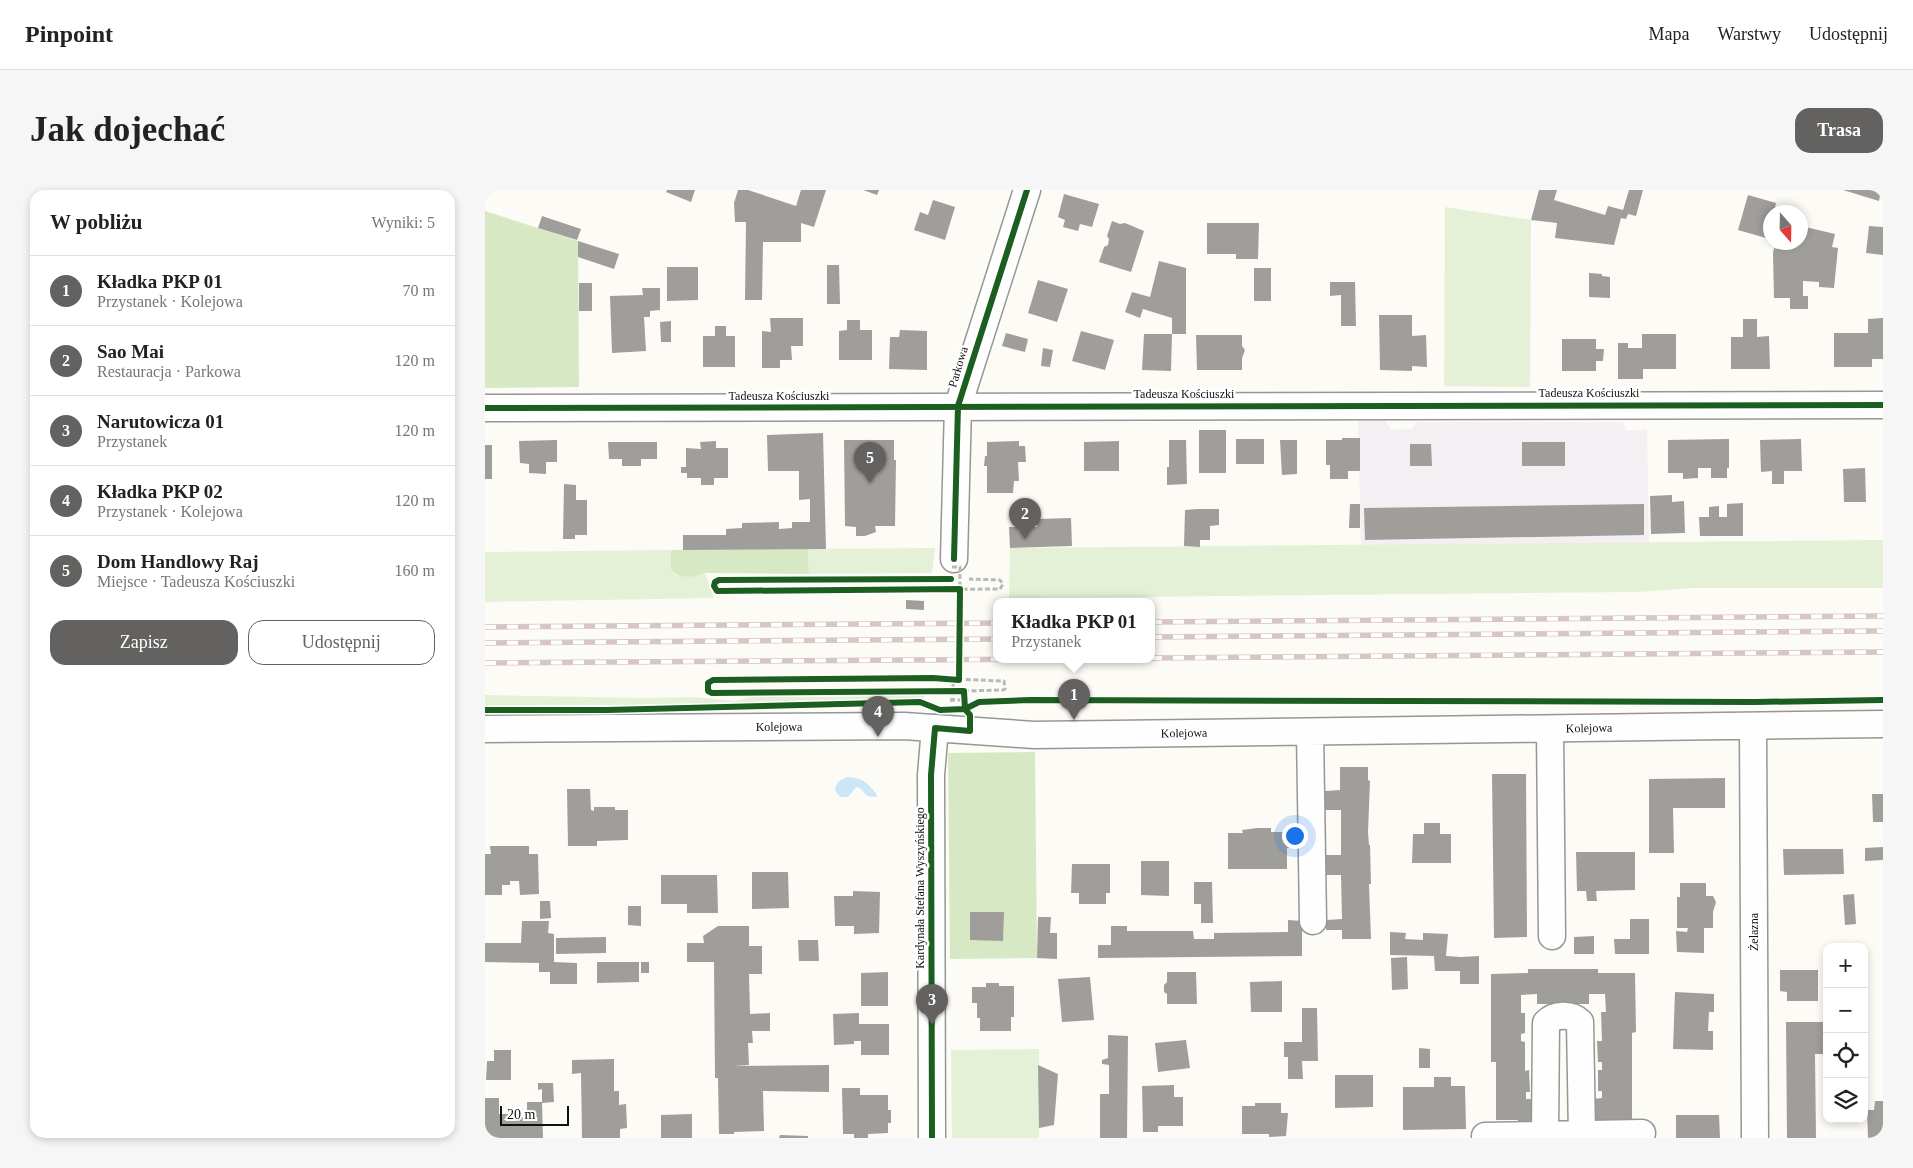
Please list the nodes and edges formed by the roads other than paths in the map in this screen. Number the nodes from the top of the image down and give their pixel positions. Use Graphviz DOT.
graph roads {
  1 [pos="1027,190"];
  2 [pos="1883,405"];
  3 [pos="958,406"];
  4 [pos="485,408"];
  5 [pos="954,571"];
  6 [pos="1883,724"];
  7 [pos="1753,726"];
  8 [pos="935,728"];
  9 [pos="485,729"];
  10 [pos="1551,729"];
  11 [pos="1310,732"];
  12 [pos="1313,921"];
  13 [pos="1552,936"];
  14 [pos="1642,1134"];
  15 [pos="1485,1136"];
  16 [pos="1564,1136"];
  17 [pos="932,1138"];
  18 [pos="1755,1138"];
  1 -- 3 [label="street, Parkowa"];
  2 -- 3 [label="street, Tadeusza Kościuszki"];
  3 -- 4 [label="street, Tadeusza Kościuszki"];
  3 -- 5 [label="street, Parkowa"];
  6 -- 7 [label="street, Kolejowa"];
  7 -- 10 [label="street, Kolejowa"];
  7 -- 18 [label="street, Żelazna"];
  8 -- 9 [label="street, Kolejowa"];
  8 -- 11 [label="street, Kolejowa"];
  8 -- 17 [label="street, Kardynała Stefana Wyszyńskiego"];
  10 -- 11 [label="street, Kolejowa"];
  10 -- 13 [label="street"];
  11 -- 12 [label="street"];
  14 -- 16 [label="street"];
  15 -- 16 [label="street"];
}
